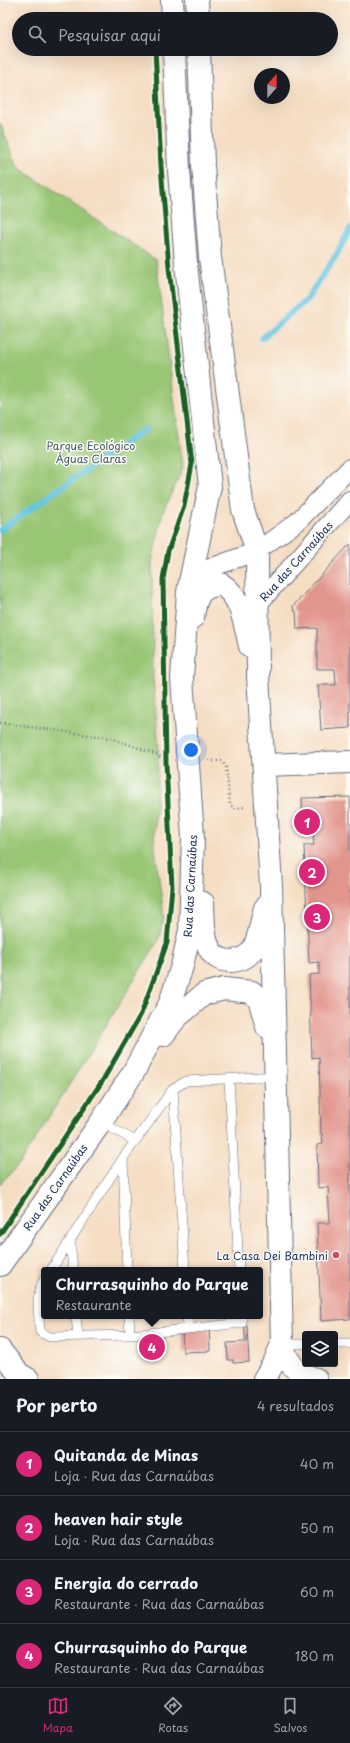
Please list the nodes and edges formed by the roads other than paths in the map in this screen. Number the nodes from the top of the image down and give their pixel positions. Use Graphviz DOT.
graph roads {
  1 [pos="172,0"];
  2 [pos="197,0"];
  3 [pos="173,12"];
  4 [pos="198,12"];
  5 [pos="174,56"];
  6 [pos="199,56"];
  7 [pos="350,468"];
  8 [pos="350,500"];
  9 [pos="257,552"];
  10 [pos="191,575"];
  11 [pos="258,604"];
  12 [pos="258,676"];
  13 [pos="182,678"];
  14 [pos="350,762"];
  15 [pos="264,765"];
  16 [pos="193,837"];
  17 [pos="271,886"];
  18 [pos="276,1070"];
  19 [pos="133,1073"];
  20 [pos="229,1079"];
  21 [pos="173,1089"];
  22 [pos="101,1122"];
  23 [pos="135,1141"];
  24 [pos="123,1158"];
  25 [pos="70,1240"];
  26 [pos="0,1265"];
  27 [pos="53,1267"];
  28 [pos="72,1267"];
  29 [pos="127,1267"];
  30 [pos="185,1267"];
  31 [pos="239,1267"];
  32 [pos="41,1284"];
  33 [pos="76,1319"];
  34 [pos="129,1319"];
  35 [pos="187,1319"];
  36 [pos="242,1319"];
  37 [pos="188,1329"];
  38 [pos="130,1335"];
  39 [pos="78,1336"];
  40 [pos="282,1344"];
  41 [pos="302,1344"];
  42 [pos="338,1344"];
  43 [pos="350,1344"];
  44 [pos="0,1350"];
  45 [pos="28,1379"];
  46 [pos="264,1379"];
  47 [pos="316,1379"];
  1 -- 3 [label="street"];
  2 -- 4 [label="street"];
  5 -- 10 [label="street, Rua das Carnaúbas"];
  6 -- 9 [label="street, Rua das Carnaúbas"];
  7 -- 9 [label="street"];
  8 -- 11 [label="street, Rua das Carnaúbas"];
  9 -- 10 [label="street"];
  9 -- 11 [label="street, Rua das Carnaúbas"];
  10 -- 13 [label="street, Rua das Carnaúbas"];
  11 -- 12 [label="street, Rua das Carnaúbas"];
  12 -- 13 [label="street"];
  12 -- 15 [label="street, Rua das Carnaúbas"];
  13 -- 16 [label="street, Rua das Carnaúbas"];
  14 -- 15 [label="street"];
  15 -- 17 [label="street, Rua das Carnaúbas"];
  16 -- 17 [label="street"];
  16 -- 19 [label="street, Rua das Carnaúbas"];
  17 -- 18 [label="street, Rua das Carnaúbas"];
  18 -- 19 [label="street"];
  18 -- 20 [label="lane"];
  18 -- 40 [label="street, Rua das Carnaúbas"];
  19 -- 22 [label="street, Rua das Carnaúbas"];
  20 -- 21 [label="lane"];
  20 -- 31 [label="lane"];
  21 -- 23 [label="lane"];
  21 -- 30 [label="lane"];
  22 -- 23 [label="lane"];
  22 -- 26 [label="street, Rua das Carnaúbas"];
  23 -- 24 [label="lane"];
  24 -- 25 [label="lane"];
  24 -- 29 [label="lane"];
  25 -- 27 [label="lane"];
  25 -- 28 [label="lane"];
  32 -- 39 [label="lane"];
  33 -- 39 [label="lane"];
  34 -- 38 [label="lane"];
  35 -- 37 [label="lane"];
  36 -- 37 [label="lane"];
  37 -- 38 [label="lane"];
  38 -- 39 [label="lane"];
  40 -- 41 [label="lane"];
  40 -- 46 [label="street, Rua das Carnaúbas"];
  40 -- 47 [label="street, Rua das Carnaúbas"];
  42 -- 43 [label="lane"];
  44 -- 45 [label="street"];
}
